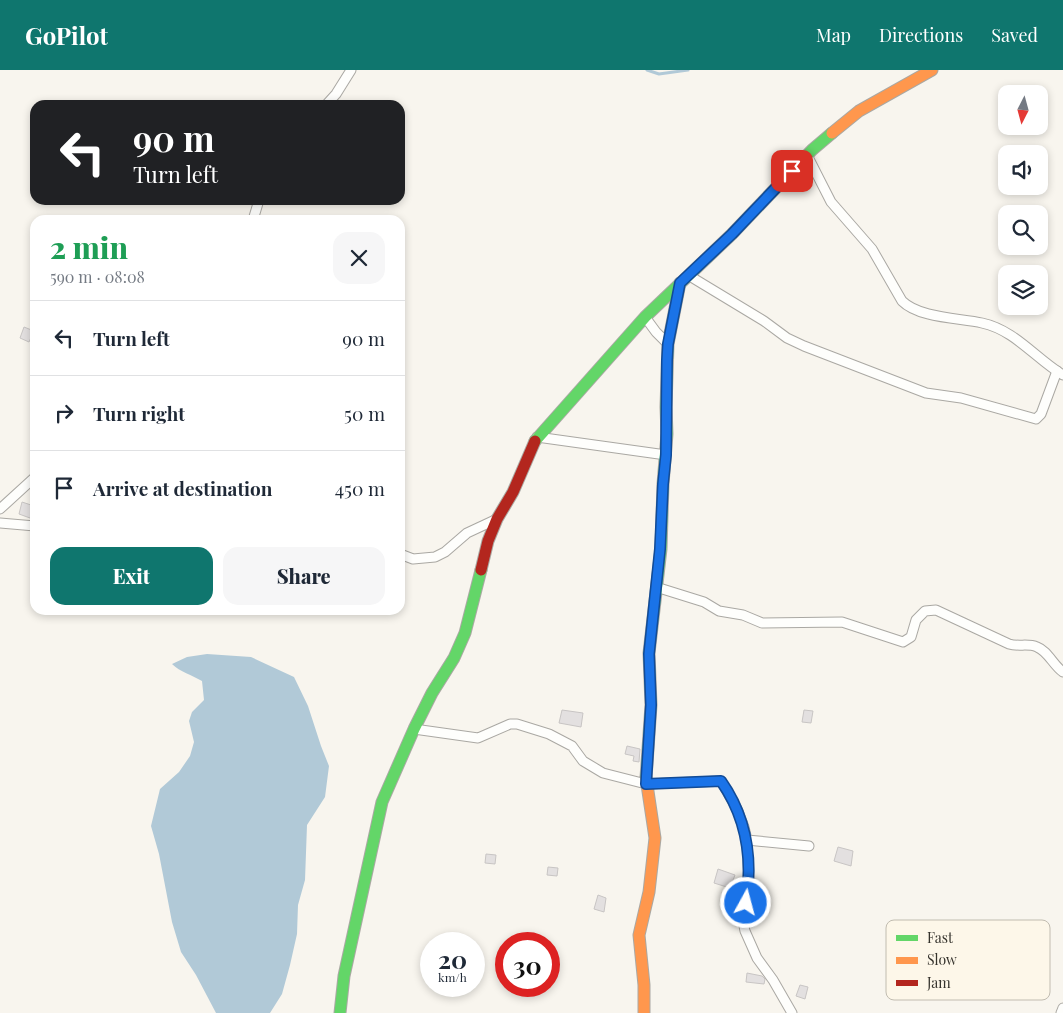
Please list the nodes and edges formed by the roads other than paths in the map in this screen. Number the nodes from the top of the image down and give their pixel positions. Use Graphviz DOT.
graph roads {
  1 [pos="351,70"];
  2 [pos="932,70"];
  3 [pos="331,100"];
  4 [pos="807,155"];
  5 [pos="684,279"];
  6 [pos="645,317"];
  7 [pos="668,344"];
  8 [pos="1060,373"];
  9 [pos="537,436"];
  10 [pos="666,455"];
  11 [pos="30,482"];
  12 [pos="0,509"];
  13 [pos="497,519"];
  14 [pos="0,523"];
  15 [pos="30,526"];
  16 [pos="405,556"];
  17 [pos="656,587"];
  18 [pos="1063,672"];
  19 [pos="414,729"];
  20 [pos="646,784"];
  21 [pos="747,840"];
  22 [pos="809,846"];
  23 [pos="1063,1008"];
  24 [pos="340,1013"];
  25 [pos="644,1013"];
  26 [pos="792,1013"];
  27 [pos="1061,1013"];
  1 -- 3 [label="street"];
  2 -- 4 [label="street"];
  4 -- 5 [label="street"];
  4 -- 8 [label="street"];
  5 -- 6 [label="street"];
  5 -- 7 [label="street"];
  5 -- 8 [label="street"];
  6 -- 7 [label="street"];
  6 -- 9 [label="street"];
  7 -- 10 [label="street"];
  9 -- 10 [label="street"];
  9 -- 13 [label="street"];
  10 -- 17 [label="street"];
  11 -- 12 [label="street"];
  13 -- 16 [label="street"];
  13 -- 19 [label="street"];
  14 -- 15 [label="street"];
  17 -- 18 [label="street"];
  17 -- 20 [label="street"];
  19 -- 20 [label="street"];
  19 -- 24 [label="street"];
  20 -- 21 [label="street"];
  20 -- 25 [label="street"];
  21 -- 22 [label="street"];
  21 -- 26 [label="street"];
  23 -- 27 [label="street"];
}
